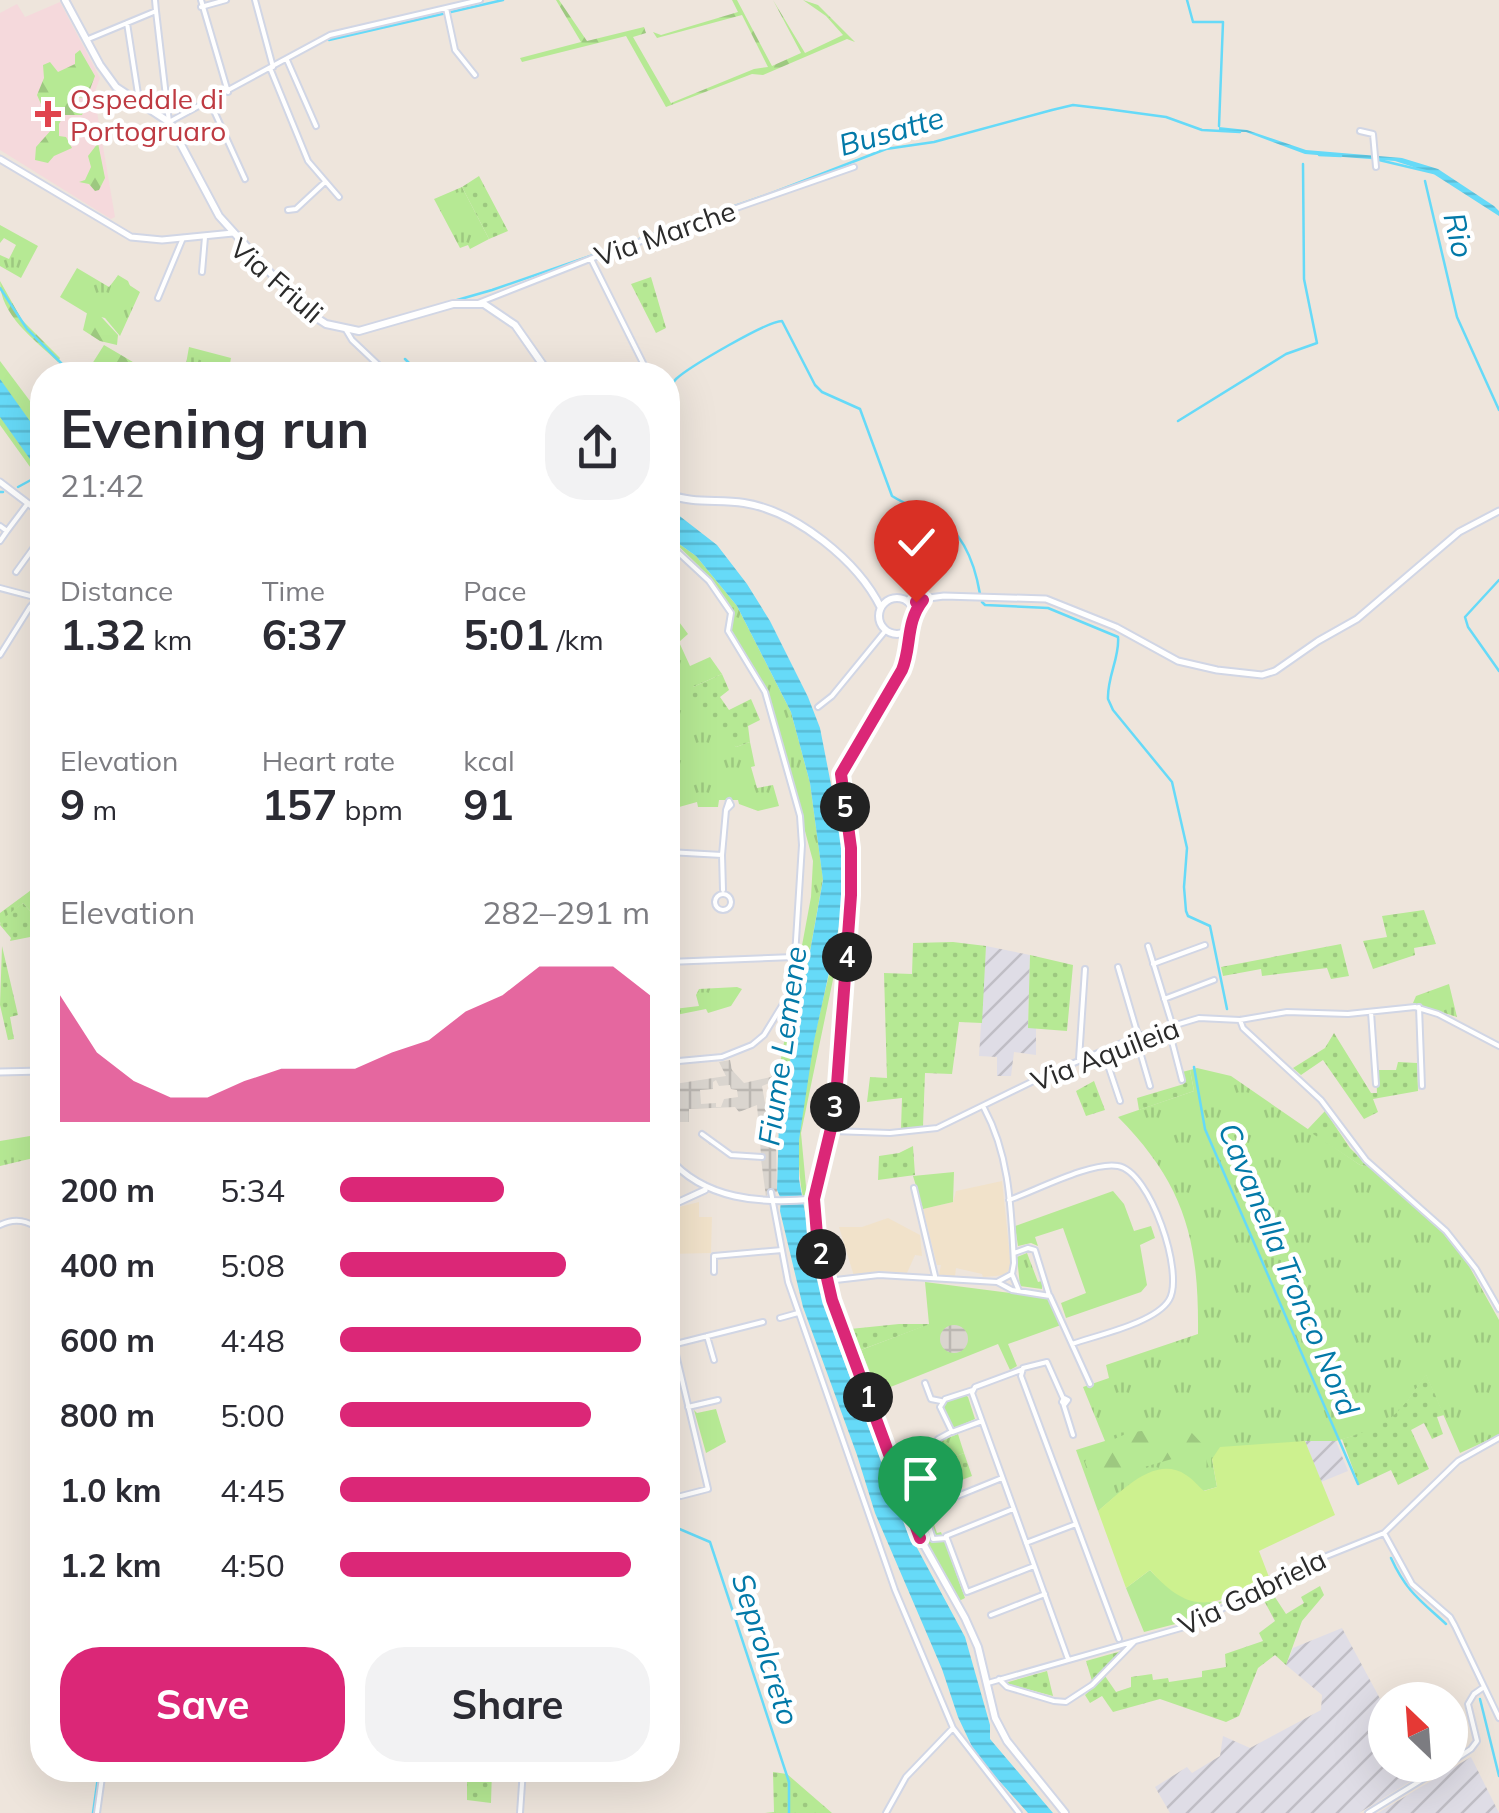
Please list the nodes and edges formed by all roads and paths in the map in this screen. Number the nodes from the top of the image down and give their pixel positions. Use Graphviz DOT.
graph roads {
  1 [pos="66,0"];
  2 [pos="155,0"];
  3 [pos="226,0"];
  4 [pos="255,0"];
  5 [pos="480,0"];
  6 [pos="201,3"];
  7 [pos="156,11"];
  8 [pos="447,13"];
  9 [pos="127,23"];
  10 [pos="86,40"];
  11 [pos="286,60"];
  12 [pos="271,68"];
  13 [pos="475,76"];
  14 [pos="228,92"];
  15 [pos="134,102"];
  16 [pos="210,102"];
  17 [pos="169,122"];
  18 [pos="316,126"];
  19 [pos="1360,131"];
  20 [pos="0,158"];
  21 [pos="1376,162"];
  22 [pos="854,167"];
  23 [pos="245,178"];
  24 [pos="325,182"];
  25 [pos="339,198"];
  26 [pos="288,210"];
  27 [pos="233,233"];
  28 [pos="206,236"];
  29 [pos="183,237"];
  30 [pos="590,259"];
  31 [pos="202,272"];
  32 [pos="158,298"];
  33 [pos="478,302"];
  34 [pos="346,330"];
  35 [pos="375,362"];
  36 [pos="541,362"];
  37 [pos="642,362"];
  38 [pos="0,482"];
  39 [pos="680,497"];
  40 [pos="28,503"];
  41 [pos="1499,511"];
  42 [pos="0,526"];
  43 [pos="7,531"];
  44 [pos="0,541"];
  45 [pos="30,553"];
  46 [pos="680,554"];
  47 [pos="16,572"];
  48 [pos="0,588"];
  49 [pos="874,593"];
  50 [pos="30,594"];
  51 [pos="890,600"];
  52 [pos="906,600"];
  53 [pos="923,600"];
  54 [pos="881,608"];
  55 [pos="30,611"];
  56 [pos="915,613"];
  57 [pos="886,630"];
  58 [pos="906,632"];
  59 [pos="897,634"];
  60 [pos="0,655"];
  61 [pos="906,655"];
  62 [pos="818,707"];
  63 [pos="726,810"];
  64 [pos="680,853"];
  65 [pos="722,855"];
  66 [pos="724,890"];
  67 [pos="719,896"];
  68 [pos="727,896"];
  69 [pos="1204,944"];
  70 [pos="1148,946"];
  71 [pos="794,957"];
  72 [pos="680,962"];
  73 [pos="1154,964"];
  74 [pos="1118,968"];
  75 [pos="1085,969"];
  76 [pos="1214,980"];
  77 [pos="1164,999"];
  78 [pos="1419,1007"];
  79 [pos="1372,1012"];
  80 [pos="1240,1020"];
  81 [pos="1170,1025"];
  82 [pos="1137,1037"];
  83 [pos="1499,1046"];
  84 [pos="1103,1051"];
  85 [pos="680,1061"];
  86 [pos="1079,1062"];
  87 [pos="30,1071"];
  88 [pos="0,1072"];
  89 [pos="1182,1080"];
  90 [pos="1376,1084"];
  91 [pos="1150,1086"];
  92 [pos="1422,1086"];
  93 [pos="1120,1101"];
  94 [pos="982,1106"];
  95 [pos="830,1131"];
  96 [pos="702,1134"];
  97 [pos="762,1157"];
  98 [pos="680,1169"];
  99 [pos="914,1188"];
  100 [pos="706,1189"];
  101 [pos="771,1192"];
  102 [pos="810,1199"];
  103 [pos="1009,1200"];
  104 [pos="680,1202"];
  105 [pos="776,1203"];
  106 [pos="30,1224"];
  107 [pos="0,1225"];
  108 [pos="782,1250"];
  109 [pos="1014,1253"];
  110 [pos="714,1272"];
  111 [pos="1012,1274"];
  112 [pos="936,1278"];
  113 [pos="827,1281"];
  114 [pos="996,1282"];
  115 [pos="1019,1290"];
  116 [pos="1049,1295"];
  117 [pos="1499,1309"];
  118 [pos="798,1313"];
  119 [pos="780,1318"];
  120 [pos="762,1322"];
  121 [pos="707,1336"];
  122 [pos="680,1342"];
  123 [pos="1072,1344"];
  124 [pos="714,1360"];
  125 [pos="1022,1370"];
  126 [pos="680,1376"];
  127 [pos="924,1383"];
  128 [pos="1090,1384"];
  129 [pos="972,1390"];
  130 [pos="718,1400"];
  131 [pos="941,1401"];
  132 [pos="688,1407"];
  133 [pos="982,1421"];
  134 [pos="952,1432"];
  135 [pos="1074,1435"];
  136 [pos="1499,1438"];
  137 [pos="938,1440"];
  138 [pos="1002,1478"];
  139 [pos="708,1489"];
  140 [pos="680,1496"];
  141 [pos="710,1497"];
  142 [pos="1013,1509"];
  143 [pos="924,1510"];
  144 [pos="910,1516"];
  145 [pos="1076,1524"];
  146 [pos="1384,1533"];
  147 [pos="947,1538"];
  148 [pos="1026,1543"];
  149 [pos="1034,1566"];
  150 [pos="1045,1594"];
  151 [pos="992,1616"];
  152 [pos="1118,1639"];
  153 [pos="1134,1642"];
  154 [pos="1068,1659"];
  155 [pos="1000,1678"];
  156 [pos="985,1680"];
  157 [pos="1484,1688"];
  158 [pos="1468,1704"];
  159 [pos="1468,1704"];
  160 [pos="1499,1718"];
  161 [pos="953,1728"];
  162 [pos="1468,1752"];
  163 [pos="101,1782"];
  164 [pos="522,1782"];
  165 [pos="1419,1782"];
  166 [pos="97,1813"];
  167 [pos="520,1813"];
  168 [pos="886,1813"];
  169 [pos="1018,1813"];
  170 [pos="1065,1813"];
  171 [pos="1368,1813"];
  1 -- 10 [label="main road"];
  2 -- 7 [label="street"];
  3 -- 6 [label="street"];
  4 -- 12 [label="street"];
  5 -- 8 [label="street"];
  6 -- 14 [label="street"];
  7 -- 9 [label="street"];
  7 -- 17 [label="street"];
  8 -- 11 [label="street"];
  8 -- 13 [label="street"];
  9 -- 10 [label="street"];
  9 -- 15 [label="street"];
  10 -- 15 [label="main road"];
  11 -- 12 [label="street"];
  11 -- 18 [label="street"];
  12 -- 14 [label="street"];
  12 -- 24 [label="street"];
  14 -- 16 [label="street"];
  15 -- 17 [label="main road"];
  16 -- 17 [label="street"];
  16 -- 23 [label="street"];
  17 -- 27 [label="main road"];
  19 -- 21 [label="street"];
  20 -- 29 [label="street, Via Friuli"];
  22 -- 30 [label="street, Via Marche"];
  24 -- 25 [label="street"];
  24 -- 26 [label="street"];
  27 -- 28 [label="street, Via Friuli"];
  27 -- 34 [label="main road, Via Friuli"];
  28 -- 29 [label="street, Via Friuli"];
  28 -- 31 [label="street, Via Friuli"];
  29 -- 32 [label="street"];
  30 -- 33 [label="street, Via Marche"];
  30 -- 37 [label="street"];
  33 -- 34 [label="main road, Via Friuli"];
  33 -- 36 [label="main road"];
  34 -- 35 [label="street"];
  38 -- 40 [label="street"];
  39 -- 49 [label="main road"];
  40 -- 43 [label="street"];
  41 -- 53 [label="street"];
  42 -- 43 [label="street"];
  43 -- 44 [label="street"];
  45 -- 47 [label="street"];
  46 -- 71 [label="street"];
  48 -- 50 [label="street"];
  49 -- 51 [label="main road"];
  49 -- 54 [label="main road"];
  51 -- 52 [label="main road"];
  51 -- 54 [label="main road"];
  52 -- 53 [label="street"];
  52 -- 56 [label="main road"];
  53 -- 56 [label="street"];
  54 -- 57 [label="main road"];
  55 -- 60 [label="street"];
  56 -- 58 [label="main road"];
  57 -- 59 [label="main road"];
  57 -- 62 [label="street"];
  58 -- 59 [label="main road"];
  58 -- 61 [label="main road"];
  59 -- 61 [label="main road"];
  61 -- 95 [label="main road"];
  63 -- 65 [label="street"];
  64 -- 65 [label="street"];
  65 -- 66 [label="street"];
  66 -- 67 [label="street"];
  66 -- 68 [label="street"];
  67 -- 68 [label="street"];
  67 -- 68 [label="street"];
  69 -- 73 [label="street"];
  70 -- 73 [label="street"];
  71 -- 72 [label="street"];
  71 -- 85 [label="street"];
  73 -- 77 [label="street"];
  74 -- 82 [label="street"];
  75 -- 86 [label="street"];
  76 -- 77 [label="street"];
  77 -- 81 [label="street"];
  78 -- 79 [label="street, Via Aquileia"];
  78 -- 83 [label="street"];
  78 -- 92 [label="street"];
  79 -- 80 [label="street, Via Aquileia"];
  79 -- 90 [label="street"];
  80 -- 81 [label="street, Via Aquileia"];
  80 -- 117 [label="street"];
  81 -- 82 [label="street, Via Aquileia"];
  81 -- 89 [label="street"];
  82 -- 84 [label="street, Via Aquileia"];
  82 -- 91 [label="street"];
  84 -- 86 [label="street, Via Aquileia"];
  84 -- 93 [label="street"];
  86 -- 94 [label="street, Via Aquileia"];
  87 -- 88 [label="street"];
  94 -- 95 [label="street, Via Aquileia"];
  94 -- 103 [label="street"];
  95 -- 102 [label="main road"];
  96 -- 97 [label="street"];
  98 -- 100 [label="street"];
  99 -- 112 [label="street"];
  100 -- 104 [label="street"];
  100 -- 105 [label="street"];
  101 -- 105 [label="street"];
  102 -- 105 [label="street"];
  102 -- 113 [label="main road"];
  103 -- 109 [label="street"];
  103 -- 123 [label="street"];
  105 -- 108 [label="street"];
  106 -- 107 [label="street"];
  108 -- 110 [label="street"];
  108 -- 118 [label="street"];
  109 -- 111 [label="street"];
  109 -- 116 [label="street"];
  111 -- 114 [label="street"];
  111 -- 115 [label="street"];
  112 -- 113 [label="street"];
  112 -- 114 [label="street"];
  113 -- 144 [label="main road"];
  114 -- 115 [label="street"];
  115 -- 116 [label="street"];
  116 -- 123 [label="street"];
  118 -- 119 [label="street"];
  118 -- 161 [label="street"];
  120 -- 121 [label="street"];
  121 -- 122 [label="street"];
  121 -- 124 [label="street"];
  123 -- 128 [label="street"];
  125 -- 129 [label="street"];
  125 -- 135 [label="street"];
  125 -- 145 [label="street"];
  126 -- 132 [label="street"];
  127 -- 131 [label="street"];
  129 -- 131 [label="street"];
  129 -- 133 [label="street"];
  130 -- 132 [label="street"];
  131 -- 134 [label="street"];
  132 -- 139 [label="street"];
  133 -- 134 [label="street"];
  133 -- 138 [label="street"];
  134 -- 137 [label="street"];
  136 -- 146 [label="street"];
  138 -- 142 [label="street"];
  138 -- 143 [label="street"];
  139 -- 140 [label="street"];
  139 -- 141 [label="street"];
  142 -- 147 [label="street"];
  142 -- 148 [label="street"];
  143 -- 144 [label="street"];
  143 -- 147 [label="street"];
  144 -- 156 [label="main road"];
  145 -- 148 [label="street"];
  145 -- 152 [label="street"];
  146 -- 153 [label="street, Via Gabriela"];
  146 -- 157 [label="street"];
  147 -- 149 [label="street"];
  148 -- 149 [label="street"];
  149 -- 150 [label="street"];
  150 -- 151 [label="street"];
  150 -- 154 [label="street"];
  153 -- 154 [label="street, Via Gabriela"];
  153 -- 155 [label="street"];
  154 -- 155 [label="street, Via Gabriela"];
  155 -- 156 [label="street, Via Gabriela"];
  156 -- 170 [label="main road"];
  157 -- 159 [label="street"];
  157 -- 160 [label="street"];
  158 -- 162 [label="street"];
  161 -- 168 [label="street"];
  161 -- 169 [label="street"];
  163 -- 166 [label="street"];
  164 -- 167 [label="street"];
  165 -- 171 [label="street"];
}
